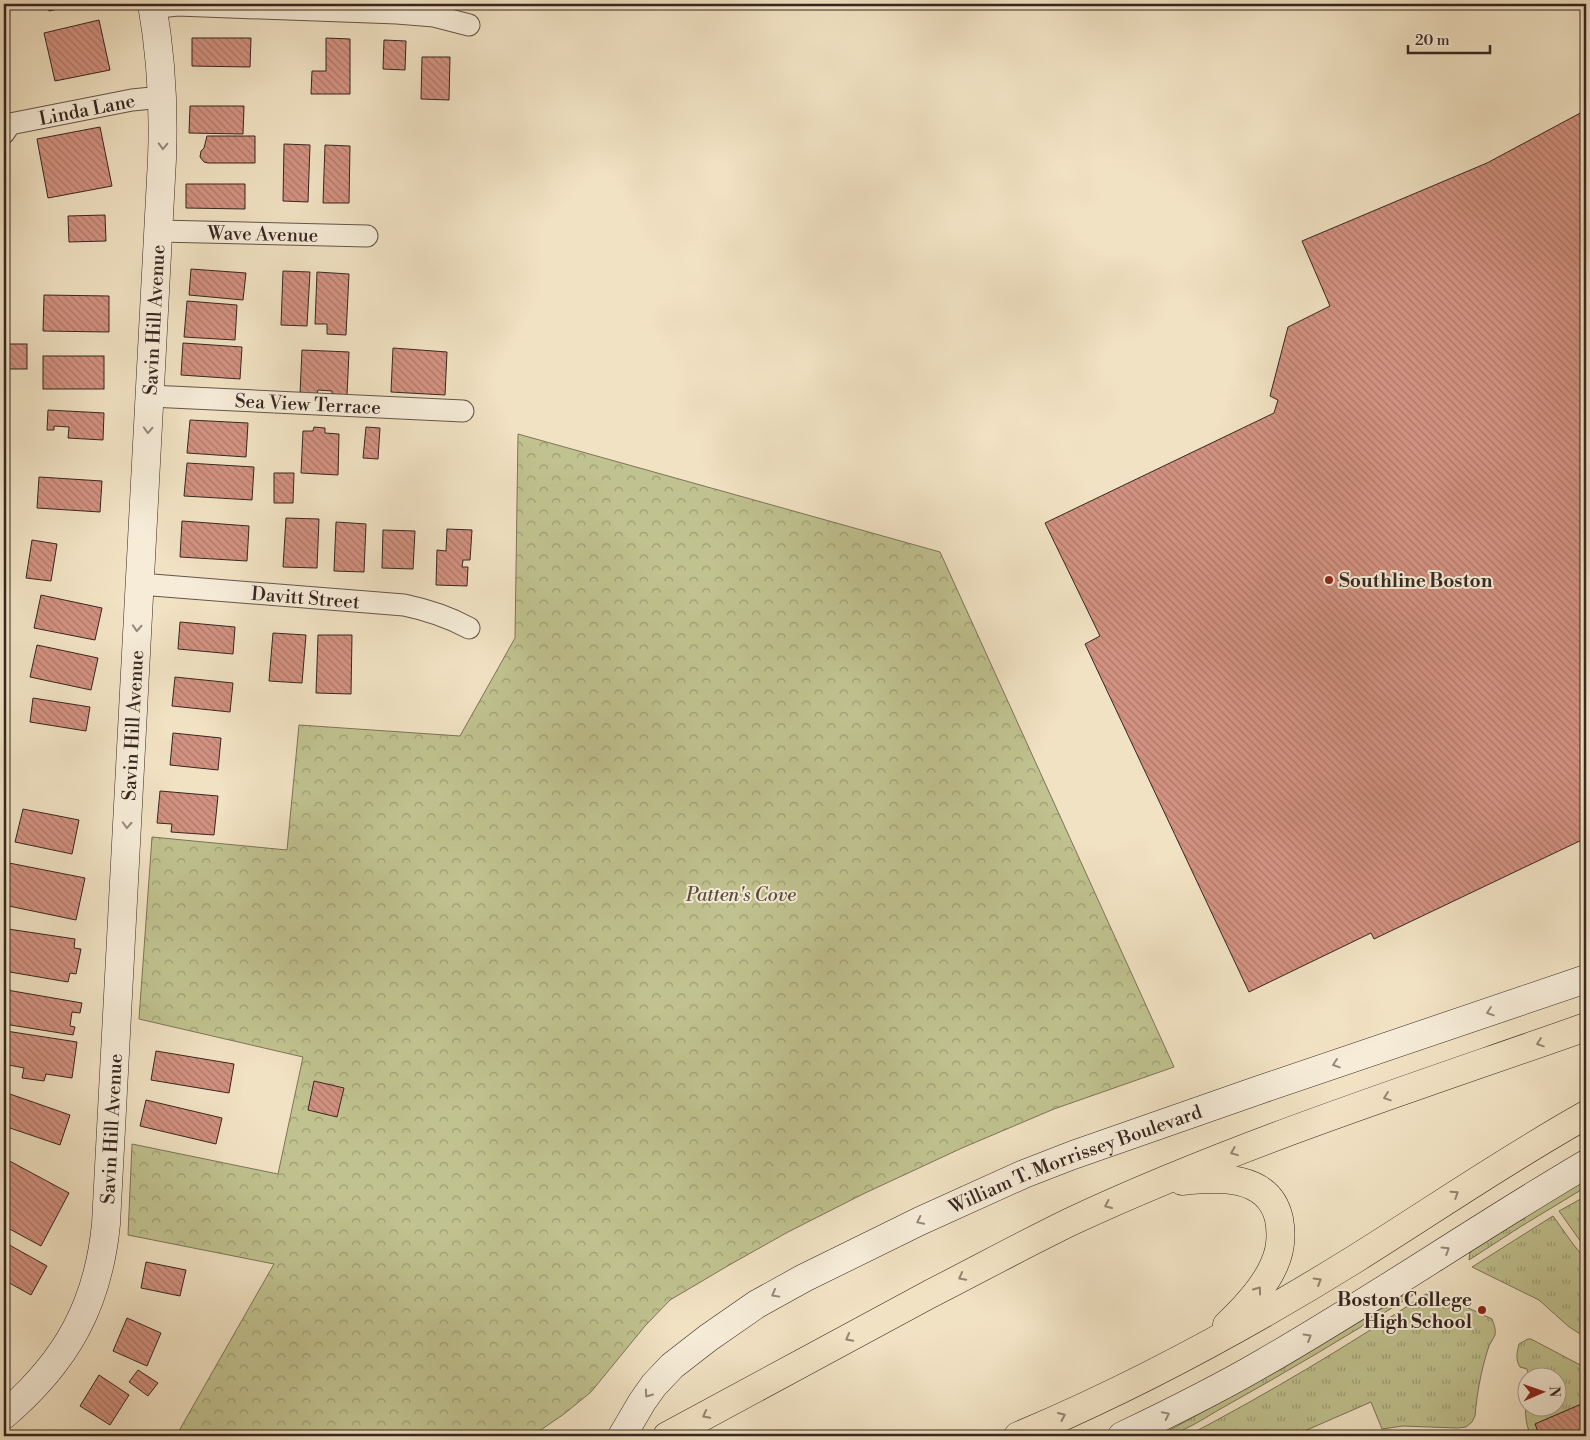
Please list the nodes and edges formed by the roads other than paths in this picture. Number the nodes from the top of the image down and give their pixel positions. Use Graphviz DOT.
graph roads {
  1 [pos="152,6"];
  2 [pos="469,24"];
  3 [pos="162,97"];
  4 [pos="6,125"];
  5 [pos="159,231"];
  6 [pos="367,236"];
  7 [pos="150,396"];
  8 [pos="464,411"];
  9 [pos="140,584"];
  10 [pos="469,628"];
  11 [pos="1586,979"];
  12 [pos="1586,1027"];
  13 [pos="1586,1115"];
  14 [pos="1586,1164"];
  15 [pos="1153,1186"];
  16 [pos="1200,1349"];
  17 [pos="4,1415"];
  18 [pos="622,1436"];
  19 [pos="667,1436"];
  20 [pos="1018,1436"];
  21 [pos="1122,1436"];
  1 -- 2 [label="street"];
  1 -- 3 [label="street, Savin Hill Avenue"];
  3 -- 4 [label="street, Linda Lane"];
  3 -- 5 [label="street, Savin Hill Avenue, one-way"];
  5 -- 6 [label="street, Wave Avenue"];
  5 -- 7 [label="street, Savin Hill Avenue"];
  7 -- 8 [label="street, Sea View Terrace"];
  7 -- 9 [label="street, Savin Hill Avenue, one-way"];
  9 -- 10 [label="street, Davitt Street"];
  9 -- 17 [label="street, Savin Hill Avenue, one-way"];
  11 -- 18 [label="street, William T. Morrissey Boulevard, one-way"];
  12 -- 15 [label="main road, one-way"];
  16 -- 13 [label="main road, one-way"];
  21 -- 14 [label="street, one-way"];
  16 -- 15 [label="main road, one-way"];
  15 -- 19 [label="main road, one-way"];
  20 -- 16 [label="main road, one-way"];
}
